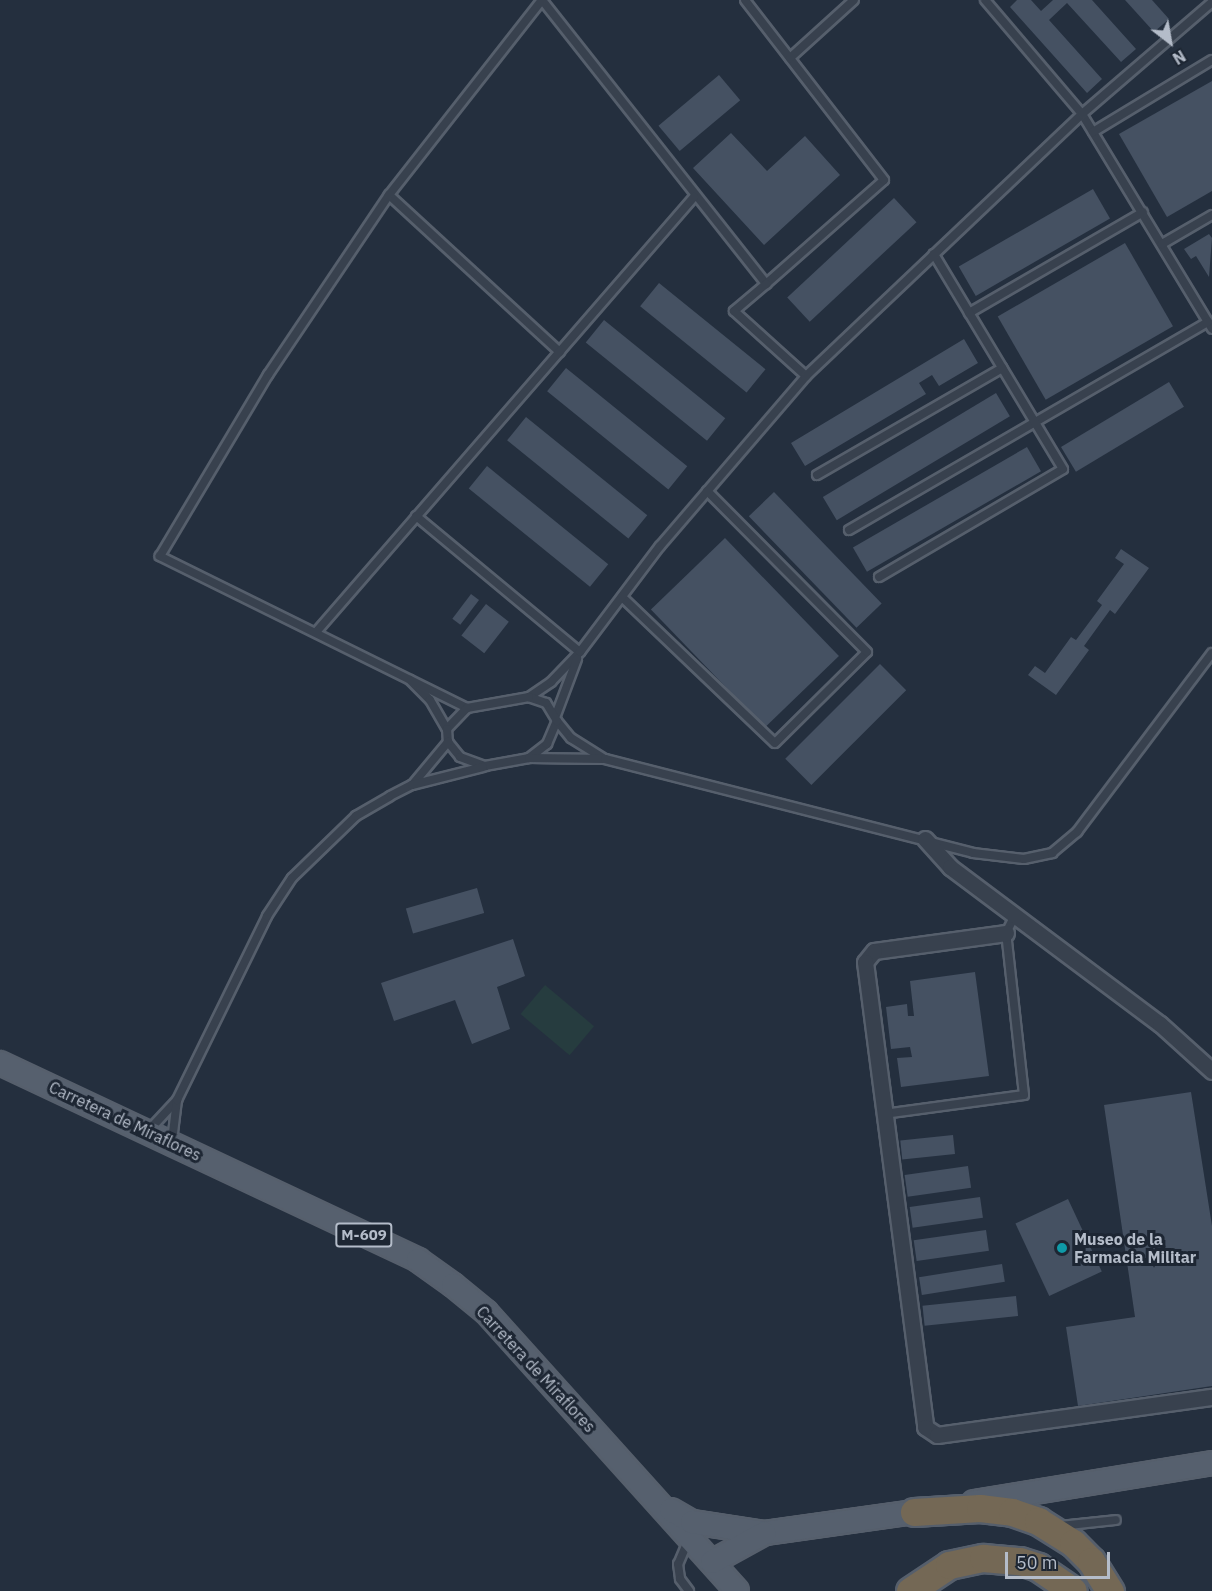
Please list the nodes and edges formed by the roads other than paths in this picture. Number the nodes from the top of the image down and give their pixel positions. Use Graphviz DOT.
graph roads {
  1 [pos="542,0"];
  2 [pos="745,0"];
  3 [pos="854,0"];
  4 [pos="987,1"];
  5 [pos="1212,2"];
  6 [pos="790,58"];
  7 [pos="1212,60"];
  8 [pos="1082,114"];
  9 [pos="1093,132"];
  10 [pos="389,195"];
  11 [pos="694,197"];
  12 [pos="1143,212"];
  13 [pos="1212,215"];
  14 [pos="1162,244"];
  15 [pos="934,254"];
  16 [pos="766,284"];
  17 [pos="969,313"];
  18 [pos="1210,325"];
  19 [pos="560,352"];
  20 [pos="1002,368"];
  21 [pos="806,376"];
  22 [pos="1034,421"];
  23 [pos="817,475"];
  24 [pos="707,491"];
  25 [pos="416,516"];
  26 [pos="849,530"];
  27 [pos="879,577"];
  28 [pos="622,597"];
  29 [pos="316,631"];
  30 [pos="580,652"];
  31 [pos="1212,653"];
  32 [pos="402,673"];
  33 [pos="530,697"];
  34 [pos="467,708"];
  35 [pos="557,718"];
  36 [pos="447,729"];
  37 [pos="448,742"];
  38 [pos="529,758"];
  39 [pos="605,759"];
  40 [pos="485,766"];
  41 [pos="412,785"];
  42 [pos="925,839"];
  43 [pos="1015,915"];
  44 [pos="1006,933"];
  45 [pos="0,1063"];
  46 [pos="1212,1071"];
  47 [pos="177,1100"];
  48 [pos="884,1114"];
  49 [pos="149,1131"];
  50 [pos="172,1142"];
  51 [pos="1212,1397"];
  52 [pos="1212,1463"];
  53 [pos="659,1503"];
  54 [pos="914,1512"];
  55 [pos="1116,1520"];
  56 [pos="1052,1528"];
  57 [pos="739,1532"];
  58 [pos="765,1533"];
  59 [pos="690,1538"];
  60 [pos="722,1558"];
  61 [pos="689,1591"];
  62 [pos="737,1591"];
  63 [pos="743,1591"];
  64 [pos="910,1591"];
  65 [pos="1072,1591"];
  66 [pos="1110,1591"];
  1 -- 10 [label="lane"];
  1 -- 11 [label="lane"];
  2 -- 6 [label="lane"];
  3 -- 6 [label="lane"];
  4 -- 8 [label="lane"];
  5 -- 8 [label="lane"];
  6 -- 16 [label="lane"];
  7 -- 9 [label="lane"];
  8 -- 9 [label="lane"];
  8 -- 15 [label="lane"];
  9 -- 12 [label="lane"];
  10 -- 19 [label="lane"];
  10 -- 29 [label="lane"];
  11 -- 16 [label="lane"];
  11 -- 19 [label="lane"];
  12 -- 14 [label="lane"];
  12 -- 17 [label="lane"];
  13 -- 14 [label="lane"];
  14 -- 18 [label="lane"];
  15 -- 17 [label="lane"];
  15 -- 21 [label="lane"];
  16 -- 21 [label="lane"];
  17 -- 20 [label="lane"];
  18 -- 22 [label="lane"];
  19 -- 25 [label="lane"];
  20 -- 22 [label="lane"];
  20 -- 23 [label="lane"];
  21 -- 24 [label="lane"];
  22 -- 26 [label="lane"];
  22 -- 27 [label="lane"];
  24 -- 28 [label="lane"];
  24 -- 28 [label="lane"];
  25 -- 29 [label="lane"];
  25 -- 30 [label="lane"];
  28 -- 30 [label="lane"];
  29 -- 32 [label="lane"];
  30 -- 33 [label="lane"];
  30 -- 35 [label="lane"];
  31 -- 42 [label="lane"];
  32 -- 34 [label="lane"];
  32 -- 36 [label="lane"];
  33 -- 34 [label="lane"];
  33 -- 35 [label="lane"];
  34 -- 36 [label="lane"];
  35 -- 38 [label="lane"];
  35 -- 39 [label="lane"];
  36 -- 37 [label="lane"];
  37 -- 40 [label="lane"];
  37 -- 41 [label="lane"];
  38 -- 39 [label="lane"];
  38 -- 40 [label="lane"];
  39 -- 42 [label="lane"];
  40 -- 41 [label="lane"];
  41 -- 47 [label="lane"];
  42 -- 43 [label="street"];
  43 -- 44 [label="lane"];
  43 -- 46 [label="street"];
  44 -- 48 [label="street"];
  44 -- 48 [label="lane"];
  45 -- 49 [label="main road, Carretera de Miraflores / M-609"];
  47 -- 49 [label="lane"];
  47 -- 50 [label="lane"];
  48 -- 51 [label="street"];
  49 -- 50 [label="main road, Carretera de Miraflores / M-609"];
  50 -- 53 [label="main road, Carretera de Miraflores / M-609"];
  52 -- 54 [label="main road"];
  53 -- 57 [label="main road"];
  53 -- 59 [label="main road, Carretera de Miraflores / M-609"];
  54 -- 56 [label="highway"];
  54 -- 58 [label="main road"];
  55 -- 56 [label="lane"];
  56 -- 66 [label="highway"];
  57 -- 58 [label="main road"];
  57 -- 60 [label="main road"];
  58 -- 60 [label="main road"];
  59 -- 60 [label="main road, Carretera de Miraflores / M-609"];
  59 -- 61 [label="lane"];
  60 -- 62 [label="main road, Carretera de Miraflores / M-609"];
  60 -- 63 [label="main road"];
  64 -- 65 [label="highway"];
}
